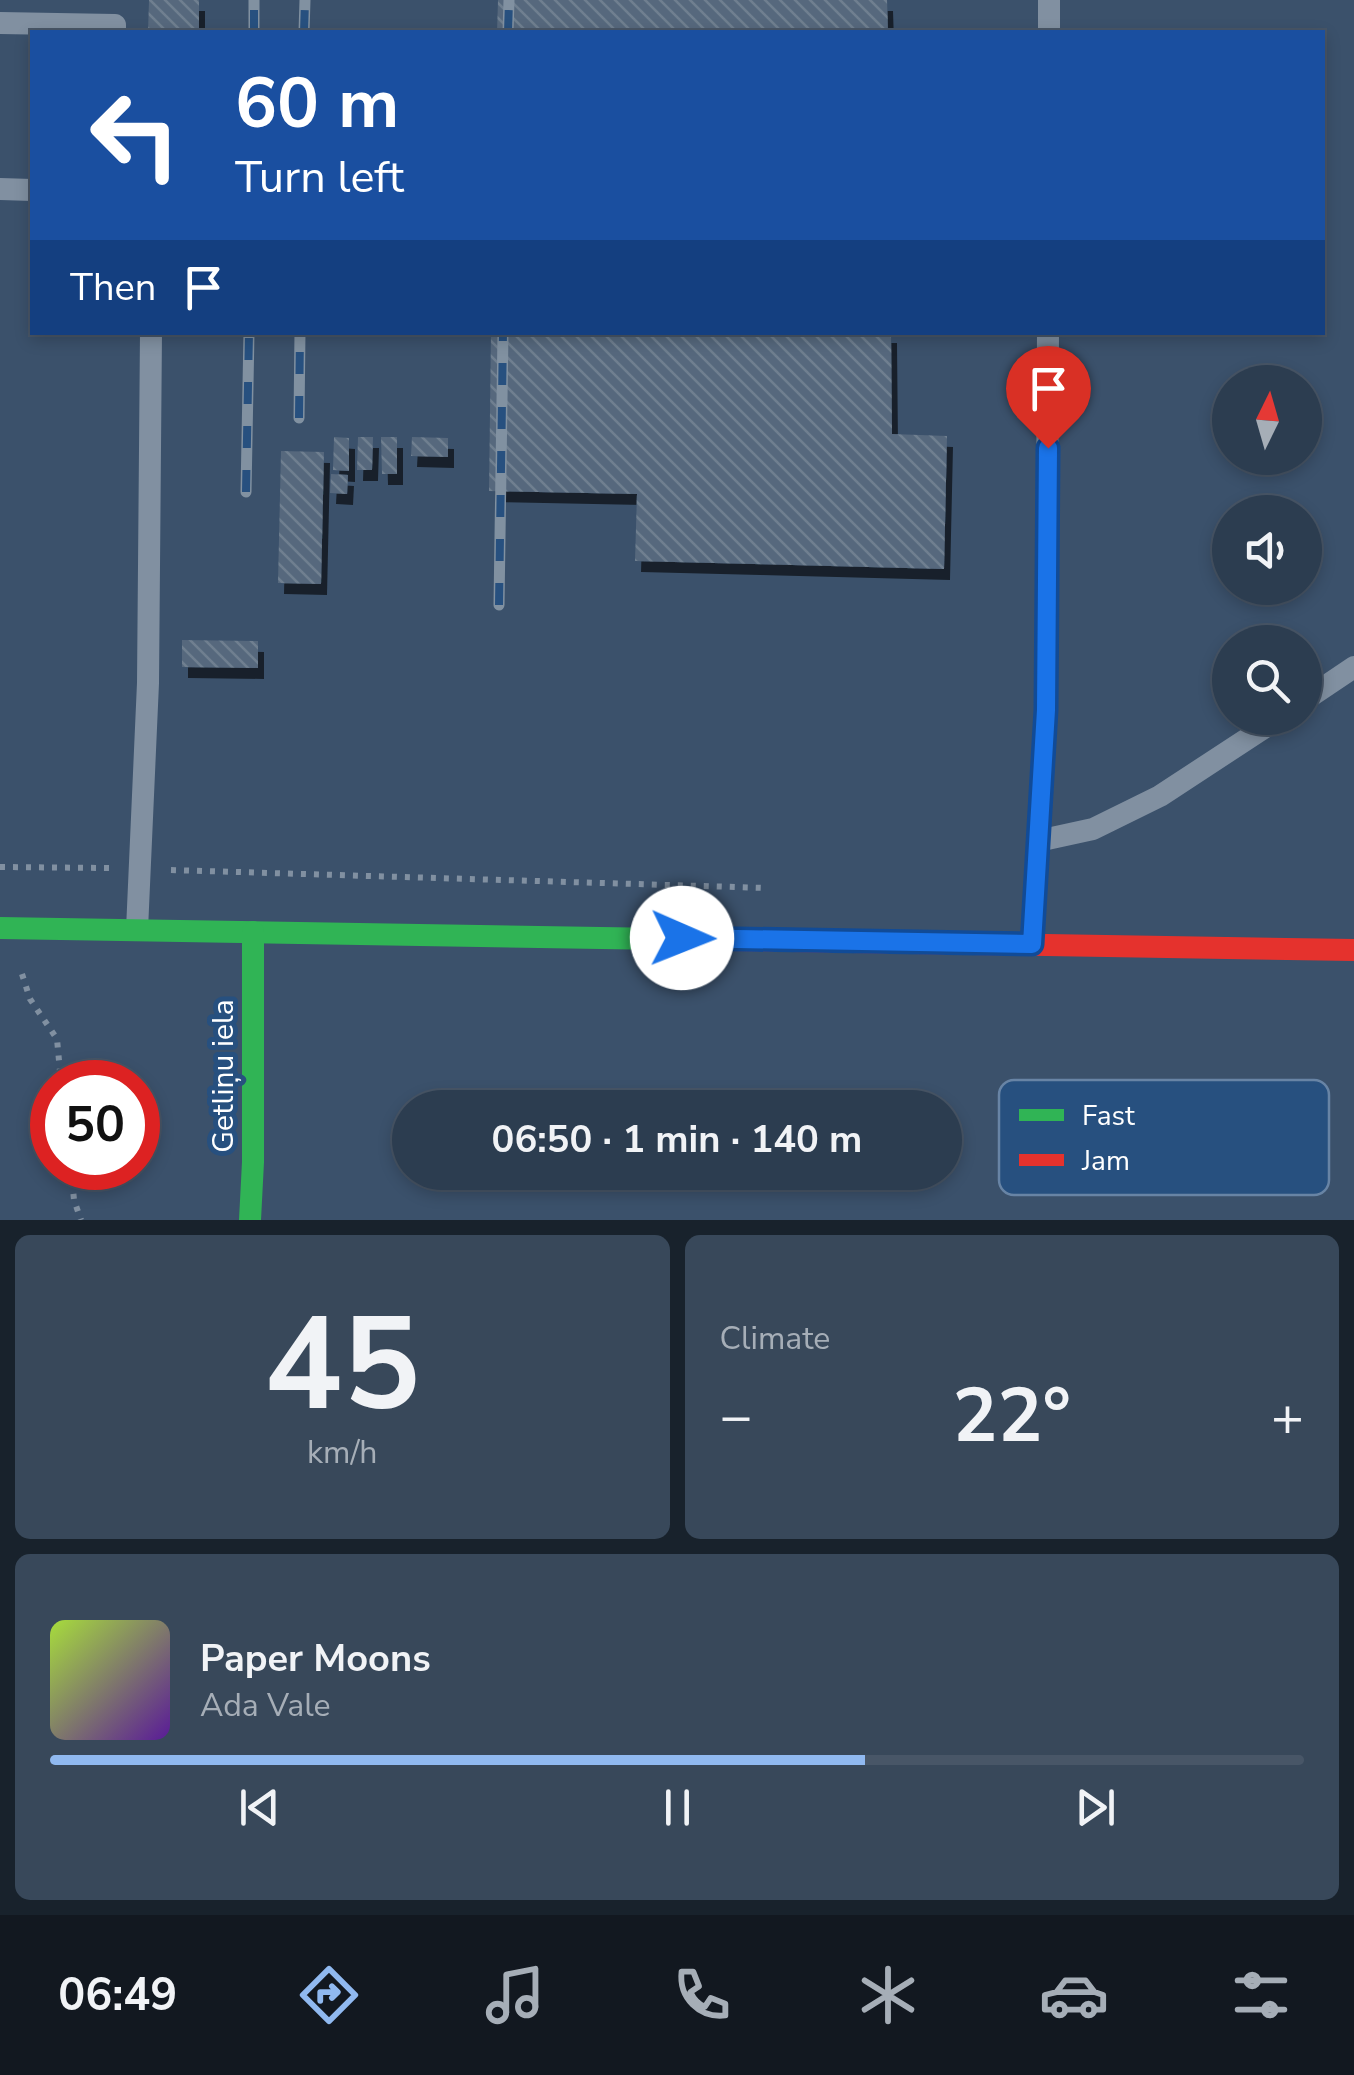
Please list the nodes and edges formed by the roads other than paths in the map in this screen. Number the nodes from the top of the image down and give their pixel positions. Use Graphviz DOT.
graph roads {
  1 [pos="1049,0"];
  2 [pos="0,23"];
  3 [pos="115,30"];
  4 [pos="1049,30"];
  5 [pos="0,189"];
  6 [pos="30,190"];
  7 [pos="151,335"];
  8 [pos="1048,335"];
  9 [pos="1354,667"];
  10 [pos="1322,689"];
  11 [pos="1252,735"];
  12 [pos="1038,840"];
  13 [pos="0,928"];
  14 [pos="137,930"];
  15 [pos="253,932"];
  16 [pos="1032,944"];
  17 [pos="1354,950"];
  18 [pos="250,1220"];
  1 -- 4 [label="lane"];
  2 -- 3 [label="lane"];
  5 -- 6 [label="lane"];
  7 -- 14 [label="lane"];
  8 -- 12 [label="lane"];
  9 -- 10 [label="lane"];
  11 -- 12 [label="lane"];
  12 -- 16 [label="lane"];
  13 -- 14 [label="main road"];
  14 -- 15 [label="main road"];
  15 -- 16 [label="main road"];
  15 -- 18 [label="main road, Getliņu iela"];
  16 -- 17 [label="main road"];
}
